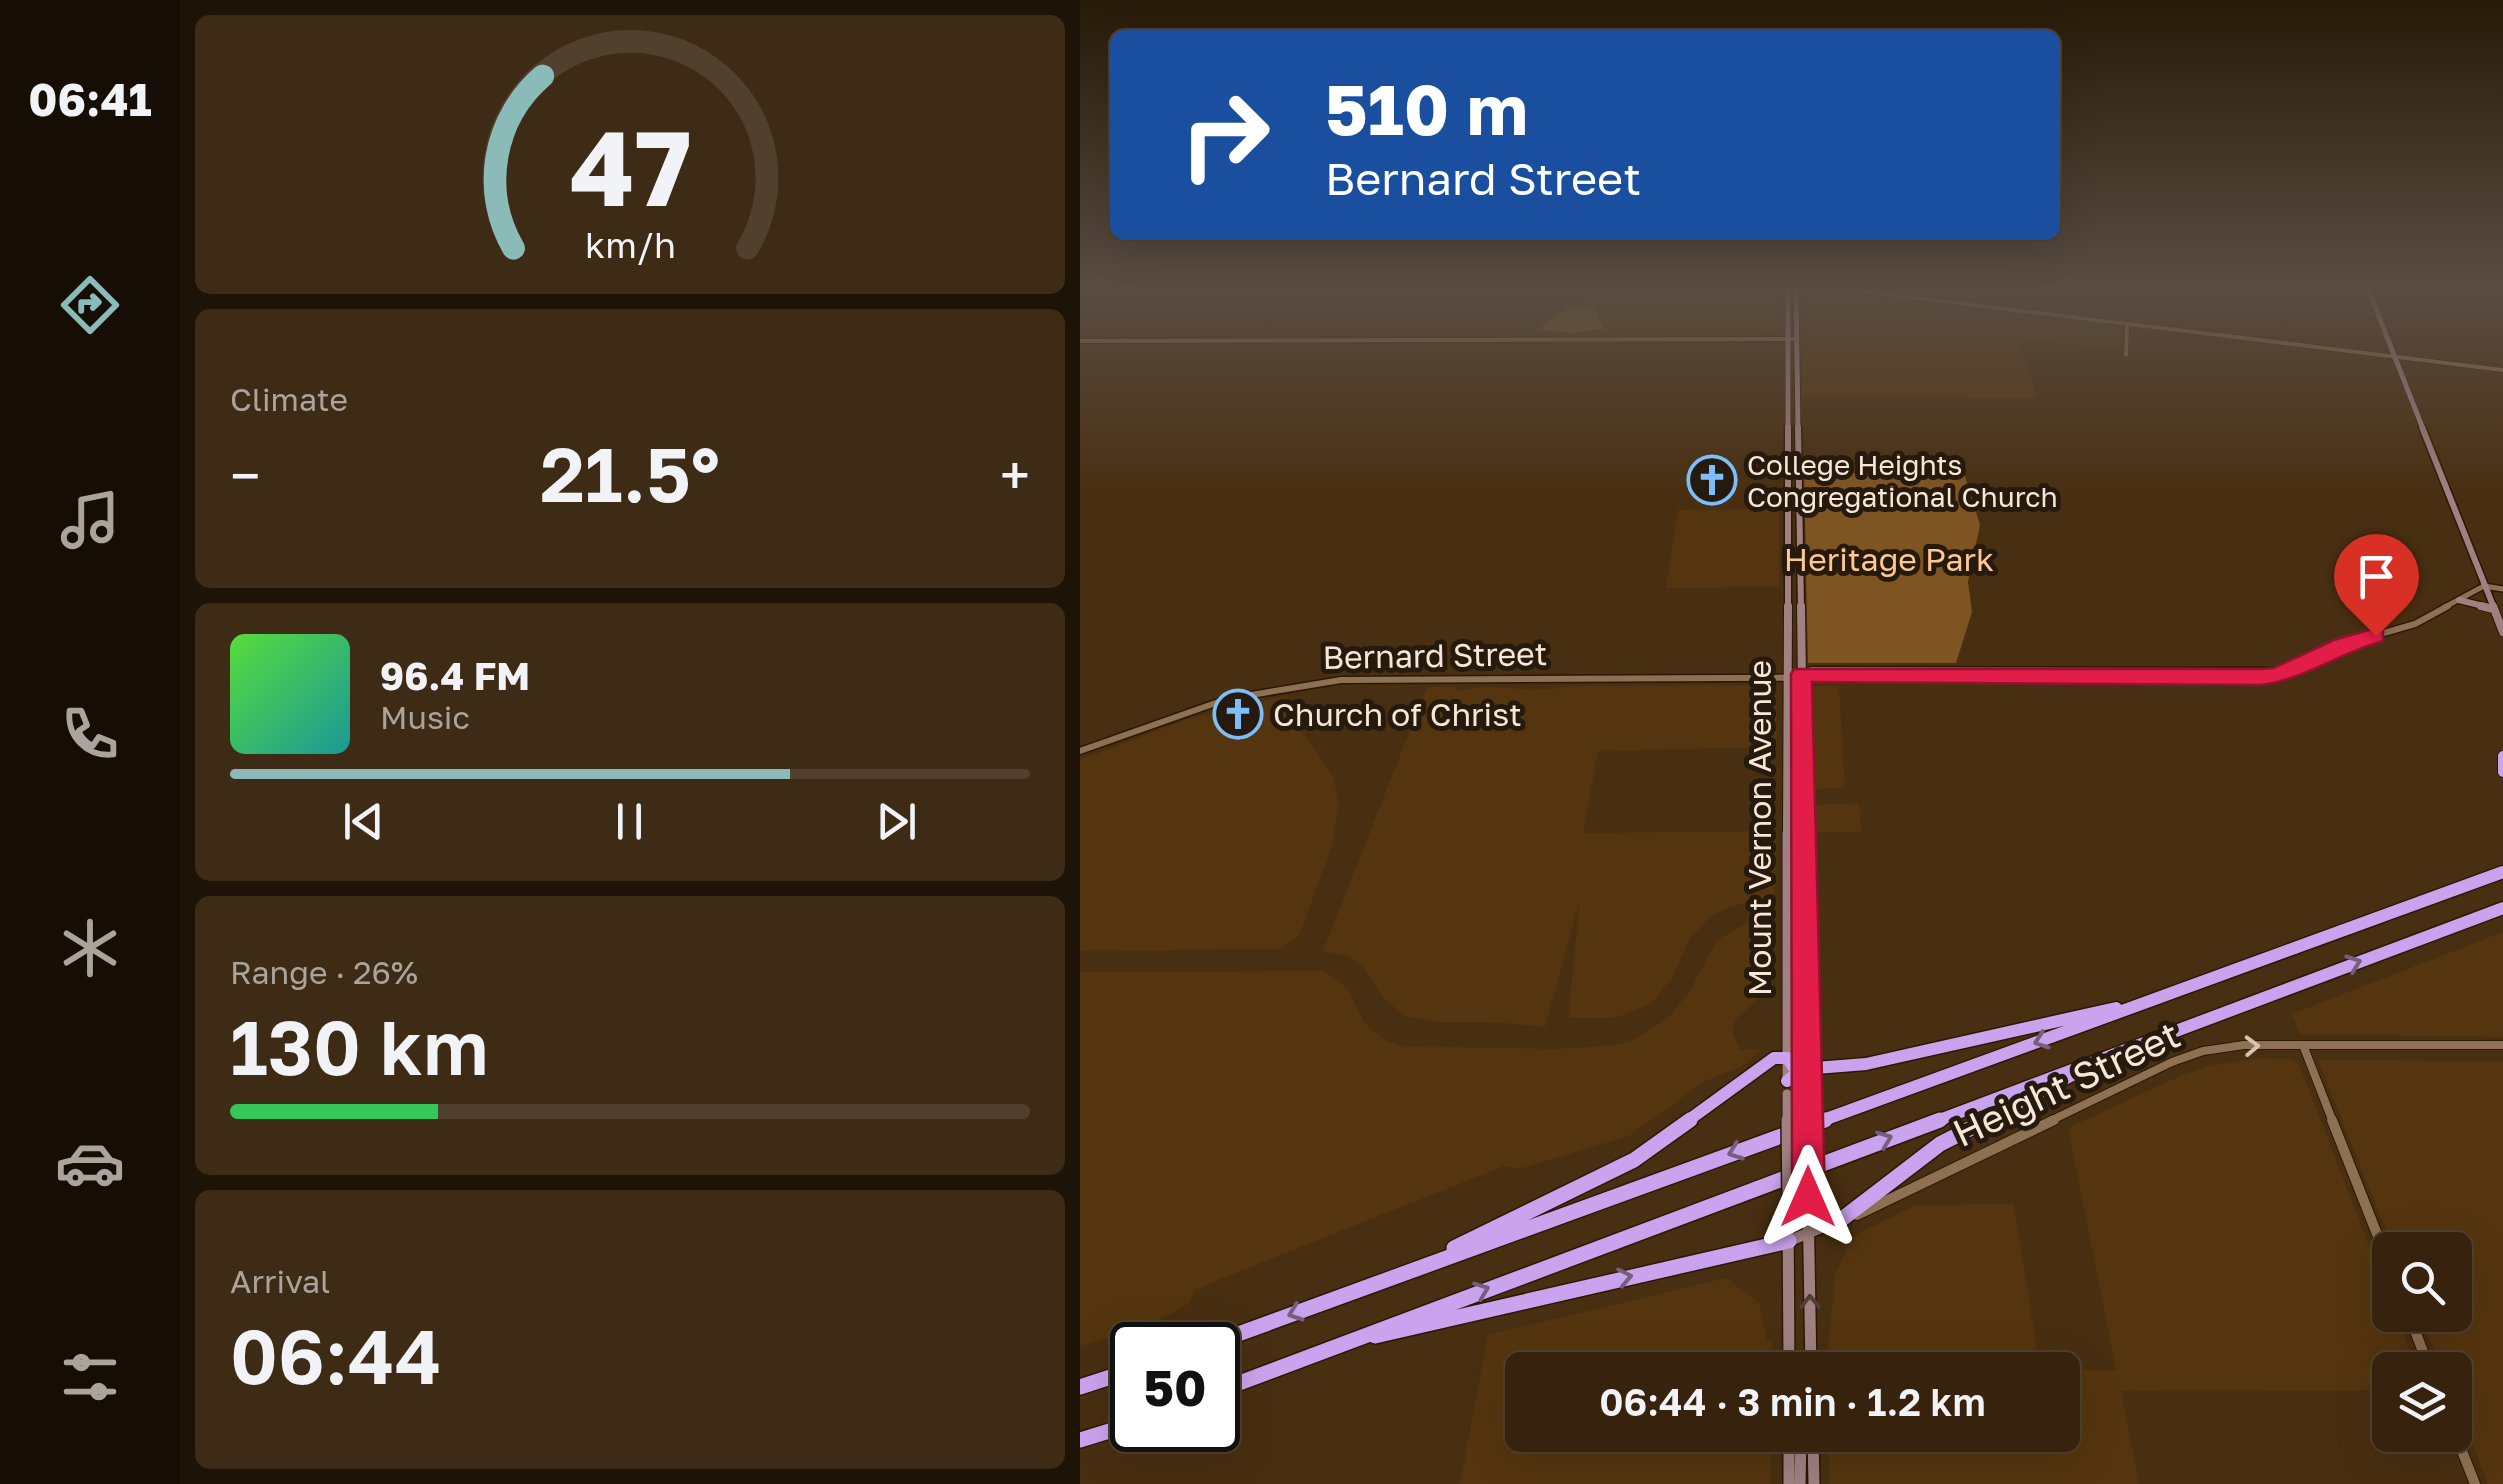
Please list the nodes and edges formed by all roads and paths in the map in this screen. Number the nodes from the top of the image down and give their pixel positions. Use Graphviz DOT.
graph roads {
  1 [pos="1791,355"];
  2 [pos="1792,355"];
  3 [pos="2381,355"];
  4 [pos="2395,357"];
  5 [pos="2503,370"];
  6 [pos="1789,534"];
  7 [pos="1801,534"];
  8 [pos="2484,586"];
  9 [pos="2503,589"];
  10 [pos="2459,600"];
  11 [pos="2493,609"];
  12 [pos="2503,632"];
  13 [pos="2280,671"];
  14 [pos="1786,674"];
  15 [pos="1802,674"];
  16 [pos="1080,751"];
  17 [pos="2503,756"];
  18 [pos="2503,772"];
  19 [pos="2503,872"];
  20 [pos="2503,908"];
  21 [pos="2132,1006"];
  22 [pos="2302,1045"];
  23 [pos="2503,1045"];
  24 [pos="1787,1058"];
  25 [pos="2099,1058"];
  26 [pos="1795,1078"];
  27 [pos="1808,1090"];
  28 [pos="1842,1219"];
  29 [pos="2376,1232"];
  30 [pos="1808,1233"];
  31 [pos="1788,1241"];
  32 [pos="1402,1274"];
  33 [pos="1240,1333"];
  34 [pos="1326,1348"];
  35 [pos="1789,1352"];
  36 [pos="1811,1352"];
  37 [pos="1110,1377"];
  38 [pos="1240,1381"];
  39 [pos="1080,1387"];
  40 [pos="1110,1431"];
  41 [pos="1080,1440"];
  42 [pos="1789,1452"];
  43 [pos="1801,1452"];
  44 [pos="1813,1452"];
  45 [pos="2463,1452"];
  46 [pos="1789,1484"];
  47 [pos="1800,1484"];
  48 [pos="1814,1484"];
  49 [pos="2476,1484"];
  1 -- 6 [label="main road, Mount Vernon Avenue"];
  2 -- 7 [label="main road, Mount Vernon Avenue"];
  3 -- 4 [label="street"];
  4 -- 5 [label="street"];
  4 -- 8 [label="main road"];
  6 -- 7 [label="main road"];
  6 -- 14 [label="main road, Mount Vernon Avenue"];
  7 -- 15 [label="main road, Mount Vernon Avenue"];
  8 -- 9 [label="street"];
  8 -- 10 [label="street, Bernard Street"];
  8 -- 11 [label="main road"];
  10 -- 11 [label="main road"];
  10 -- 13 [label="street, Bernard Street"];
  11 -- 12 [label="main road"];
  13 -- 15 [label="street, Bernard Street"];
  14 -- 15 [label="street, Bernard Street"];
  14 -- 16 [label="street, Bernard Street"];
  14 -- 24 [label="main road, Mount Vernon Avenue"];
  15 -- 26 [label="main road, Mount Vernon Avenue"];
  17 -- 18 [label="highway"];
  19 -- 21 [label="highway"];
  25 -- 20 [label="highway, one-way"];
  21 -- 26 [label="highway"];
  21 -- 32 [label="highway, one-way"];
  22 -- 23 [label="street, Height Street"];
  28 -- 22 [label="street, Height Street, one-way"];
  22 -- 29 [label="street"];
  24 -- 26 [label="highway"];
  24 -- 32 [label="highway"];
  25 -- 28 [label="highway"];
  34 -- 25 [label="highway, one-way"];
  26 -- 27 [label="highway"];
  26 -- 31 [label="main road, Mount Vernon Avenue, bridge"];
  27 -- 30 [label="main road, bridge"];
  28 -- 30 [label="main road, Height Street"];
  30 -- 31 [label="main road, Height Street"];
  36 -- 30 [label="main road, one-way"];
  34 -- 31 [label="highway, one-way"];
  31 -- 35 [label="main road, Mount Vernon Avenue"];
  32 -- 33 [label="highway, one-way"];
  34 -- 38 [label="highway"];
  37 -- 39 [label="highway"];
  40 -- 41 [label="highway"];
  42 -- 46 [label="main road"];
  43 -- 47 [label="main road"];
  44 -- 48 [label="main road"];
  45 -- 49 [label="street"];
}
